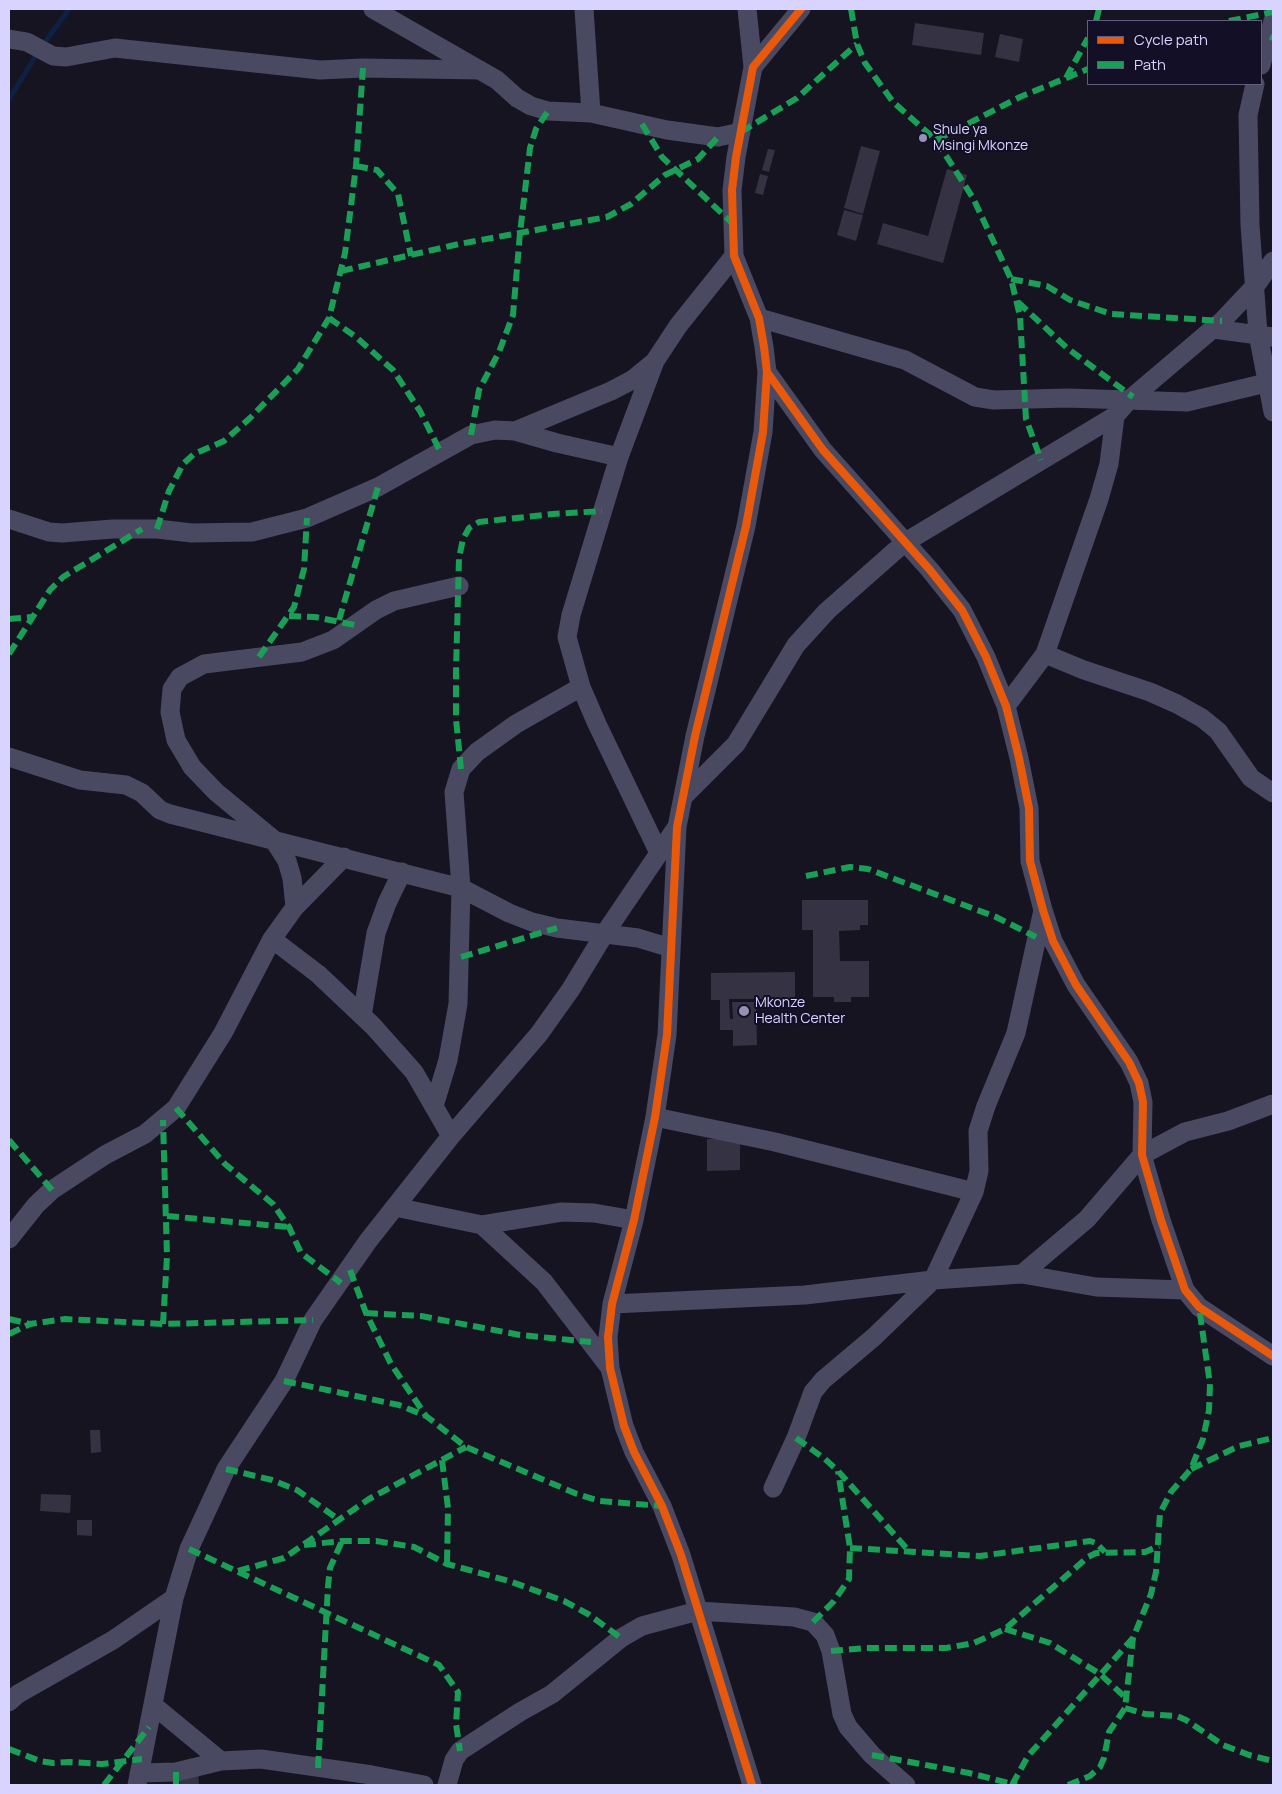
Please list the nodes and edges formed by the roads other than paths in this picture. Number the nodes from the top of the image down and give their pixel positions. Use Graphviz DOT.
graph roads {
  1 [pos="373,9"];
  2 [pos="584,9"];
  3 [pos="747,9"];
  4 [pos="801,9"];
  5 [pos="1273,22"];
  6 [pos="9,38"];
  7 [pos="1262,61"];
  8 [pos="753,67"];
  9 [pos="480,70"];
  10 [pos="1255,85"];
  11 [pos="591,113"];
  12 [pos="740,132"];
  13 [pos="734,256"];
  14 [pos="1273,261"];
  15 [pos="1262,286"];
  16 [pos="759,318"];
  17 [pos="1214,329"];
  18 [pos="1266,336"];
  19 [pos="655,361"];
  20 [pos="767,372"];
  21 [pos="1266,383"];
  22 [pos="1129,400"];
  23 [pos="1273,412"];
  24 [pos="1115,416"];
  25 [pos="515,431"];
  26 [pos="619,457"];
  27 [pos="9,519"];
  28 [pos="904,543"];
  29 [pos="459,586"];
  30 [pos="1045,654"];
  31 [pos="581,688"];
  32 [pos="1006,706"];
  33 [pos="9,757"];
  34 [pos="1273,793"];
  35 [pos="683,797"];
  36 [pos="676,827"];
  37 [pos="273,839"];
  38 [pos="659,853"];
  39 [pos="344,857"];
  40 [pos="402,872"];
  41 [pos="461,888"];
  42 [pos="294,907"];
  43 [pos="1043,910"];
  44 [pos="604,934"];
  45 [pos="272,939"];
  46 [pos="672,948"];
  47 [pos="362,1016"];
  48 [pos="1273,1104"];
  49 [pos="434,1106"];
  50 [pos="655,1116"];
  51 [pos="451,1136"];
  52 [pos="1142,1155"];
  53 [pos="974,1192"];
  54 [pos="395,1207"];
  55 [pos="634,1220"];
  56 [pos="482,1225"];
  57 [pos="9,1239"];
  58 [pos="1022,1274"];
  59 [pos="933,1280"];
  60 [pos="1185,1290"];
  61 [pos="612,1304"];
  62 [pos="1273,1356"];
  63 [pos="610,1368"];
  64 [pos="773,1488"];
  65 [pos="174,1598"];
  66 [pos="698,1611"];
  67 [pos="9,1702"];
  68 [pos="152,1705"];
  69 [pos="221,1761"];
  70 [pos="138,1779"];
  71 [pos="424,1785"];
  72 [pos="448,1785"];
  73 [pos="752,1785"];
  74 [pos="906,1785"];
  1 -- 9 [label="street"];
  2 -- 11 [label="street"];
  3 -- 8 [label="street"];
  4 -- 8 [label="street"];
  5 -- 7 [label="street"];
  6 -- 9 [label="street"];
  8 -- 12 [label="street"];
  9 -- 11 [label="street"];
  10 -- 15 [label="street"];
  11 -- 12 [label="street"];
  12 -- 13 [label="street"];
  13 -- 16 [label="street"];
  13 -- 19 [label="street"];
  14 -- 15 [label="street"];
  15 -- 17 [label="street"];
  15 -- 18 [label="street"];
  16 -- 20 [label="street"];
  16 -- 22 [label="street"];
  17 -- 18 [label="street"];
  17 -- 22 [label="street"];
  18 -- 21 [label="street"];
  19 -- 25 [label="street"];
  19 -- 26 [label="street"];
  20 -- 28 [label="street"];
  20 -- 35 [label="street"];
  21 -- 22 [label="street"];
  21 -- 23 [label="street"];
  22 -- 24 [label="street"];
  24 -- 28 [label="street"];
  24 -- 30 [label="street"];
  25 -- 26 [label="street"];
  25 -- 27 [label="street"];
  26 -- 31 [label="street"];
  28 -- 32 [label="street"];
  28 -- 35 [label="street"];
  29 -- 37 [label="street"];
  30 -- 32 [label="street"];
  30 -- 34 [label="street"];
  31 -- 38 [label="street"];
  31 -- 41 [label="street"];
  32 -- 43 [label="street"];
  33 -- 37 [label="street"];
  35 -- 36 [label="street"];
  36 -- 38 [label="street"];
  36 -- 46 [label="street"];
  37 -- 39 [label="street"];
  37 -- 42 [label="street"];
  38 -- 44 [label="street"];
  39 -- 40 [label="street"];
  39 -- 42 [label="street"];
  40 -- 41 [label="street"];
  40 -- 47 [label="street"];
  41 -- 44 [label="street"];
  41 -- 49 [label="street"];
  42 -- 45 [label="street"];
  43 -- 52 [label="street"];
  43 -- 53 [label="street"];
  44 -- 46 [label="street"];
  44 -- 51 [label="street"];
  45 -- 47 [label="street"];
  45 -- 57 [label="street"];
  46 -- 50 [label="street"];
  47 -- 49 [label="street"];
  48 -- 52 [label="street"];
  49 -- 51 [label="street"];
  50 -- 53 [label="street"];
  50 -- 55 [label="street"];
  51 -- 54 [label="street"];
  52 -- 58 [label="street"];
  52 -- 60 [label="street"];
  53 -- 59 [label="street"];
  54 -- 56 [label="street"];
  54 -- 65 [label="street"];
  55 -- 56 [label="street"];
  55 -- 61 [label="street"];
  56 -- 63 [label="street"];
  58 -- 59 [label="street"];
  58 -- 60 [label="street"];
  59 -- 61 [label="street"];
  59 -- 64 [label="street"];
  60 -- 62 [label="street"];
  61 -- 63 [label="street"];
  63 -- 66 [label="street"];
  65 -- 67 [label="street"];
  65 -- 68 [label="street"];
  66 -- 72 [label="street"];
  66 -- 73 [label="street"];
  66 -- 74 [label="street"];
  68 -- 69 [label="street"];
  68 -- 70 [label="street"];
  69 -- 70 [label="street"];
  69 -- 71 [label="street"];
}
